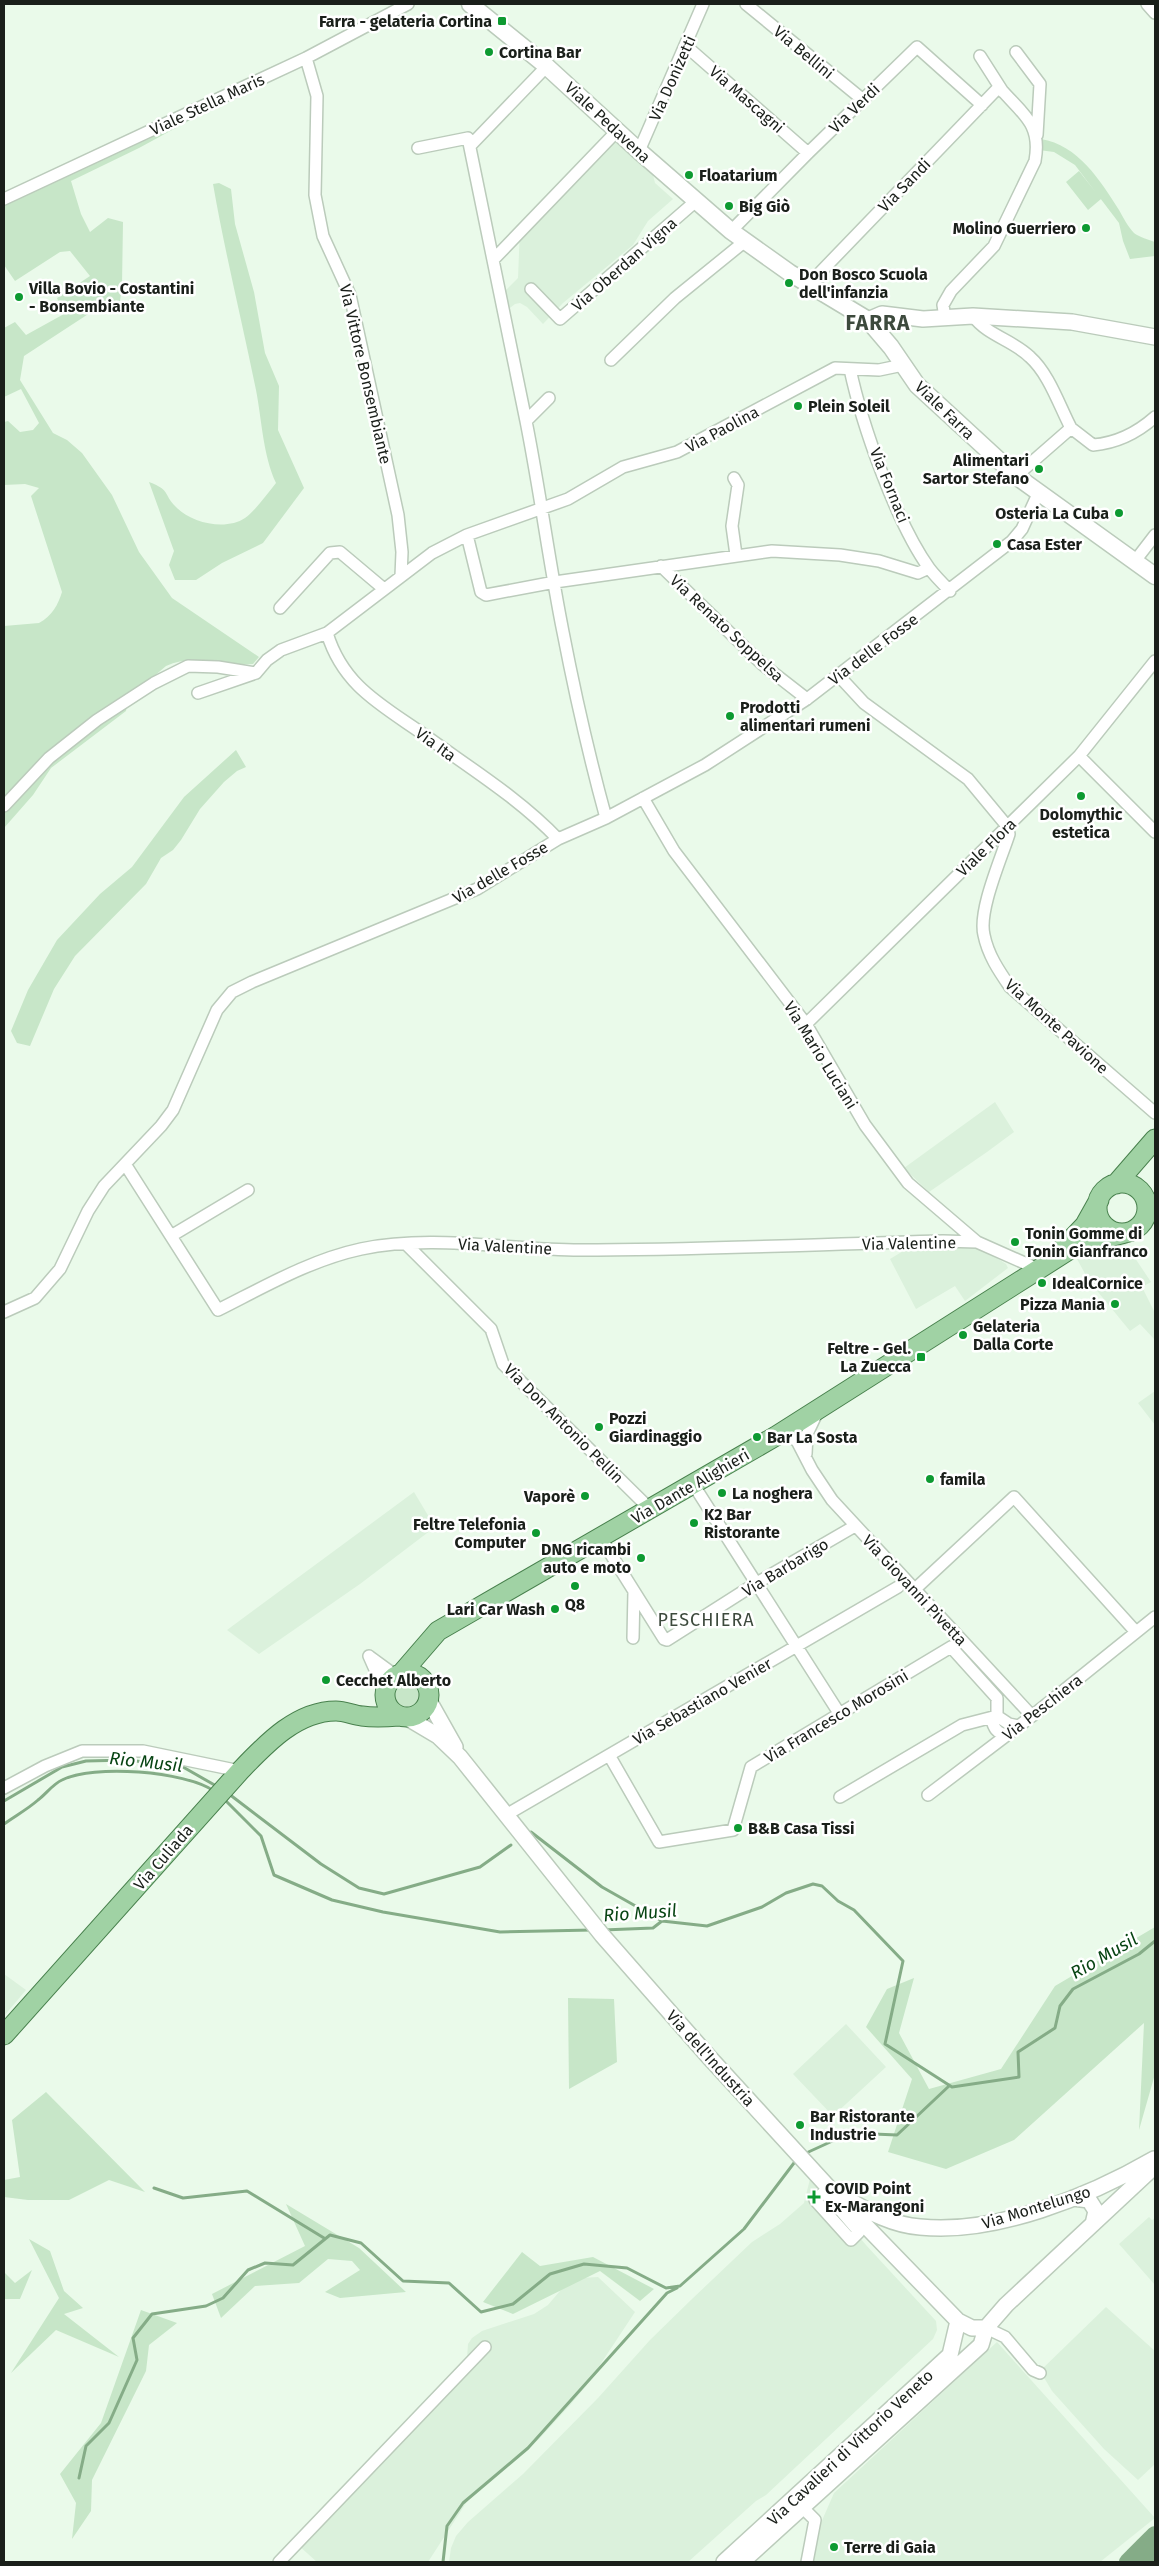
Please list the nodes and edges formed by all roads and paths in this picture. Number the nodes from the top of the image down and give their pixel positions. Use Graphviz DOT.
graph roads {
  1 [pos="408,4"];
  2 [pos="470,4"];
  3 [pos="703,4"];
  4 [pos="746,4"];
  5 [pos="1147,4"];
  6 [pos="1155,13"];
  7 [pos="686,46"];
  8 [pos="1016,52"];
  9 [pos="980,56"];
  10 [pos="306,58"];
  11 [pos="547,66"];
  12 [pos="1001,90"];
  13 [pos="862,100"];
  14 [pos="982,105"];
  15 [pos="617,131"];
  16 [pos="1037,140"];
  17 [pos="470,146"];
  18 [pos="418,148"];
  19 [pos="639,152"];
  20 [pos="808,152"];
  21 [pos="4,199"];
  22 [pos="696,201"];
  23 [pos="731,232"];
  24 [pos="744,242"];
  25 [pos="493,260"];
  26 [pos="810,284"];
  27 [pos="531,288"];
  28 [pos="973,316"];
  29 [pos="945,318"];
  30 [pos="868,320"];
  31 [pos="1155,337"];
  32 [pos="611,360"];
  33 [pos="903,365"];
  34 [pos="850,369"];
  35 [pos="549,398"];
  36 [pos="1155,418"];
  37 [pos="526,421"];
  38 [pos="1071,428"];
  39 [pos="1016,476"];
  40 [pos="734,478"];
  41 [pos="1038,494"];
  42 [pos="543,506"];
  43 [pos="467,535"];
  44 [pos="1155,535"];
  45 [pos="736,555"];
  46 [pos="1135,561"];
  47 [pos="661,566"];
  48 [pos="929,568"];
  49 [pos="401,576"];
  50 [pos="1155,576"];
  51 [pos="555,582"];
  52 [pos="384,589"];
  53 [pos="950,591"];
  54 [pos="280,608"];
  55 [pos="327,635"];
  56 [pos="1155,661"];
  57 [pos="256,673"];
  58 [pos="838,675"];
  59 [pos="198,692"];
  60 [pos="807,699"];
  61 [pos="1079,756"];
  62 [pos="643,798"];
  63 [pos="4,806"];
  64 [pos="606,818"];
  65 [pos="1007,826"];
  66 [pos="1155,832"];
  67 [pos="558,839"];
  68 [pos="806,1024"];
  69 [pos="1155,1113"];
  70 [pos="1155,1140"];
  71 [pos="125,1164"];
  72 [pos="1109,1189"];
  73 [pos="248,1190"];
  74 [pos="1147,1198"];
  75 [pos="1140,1227"];
  76 [pos="171,1236"];
  77 [pos="977,1242"];
  78 [pos="406,1244"];
  79 [pos="1038,1269"];
  80 [pos="4,1312"];
  81 [pos="816,1410"];
  82 [pos="776,1436"];
  83 [pos="800,1445"];
  84 [pos="807,1458"];
  85 [pos="693,1484"];
  86 [pos="650,1509"];
  87 [pos="855,1526"];
  88 [pos="600,1537"];
  89 [pos="755,1584"];
  90 [pos="898,1587"];
  91 [pos="914,1590"];
  92 [pos="634,1591"];
  93 [pos="1155,1618"];
  94 [pos="438,1631"];
  95 [pos="1136,1632"];
  96 [pos="633,1638"];
  97 [pos="797,1646"];
  98 [pos="398,1675"];
  99 [pos="428,1693"];
  100 [pos="385,1695"];
  101 [pos="344,1712"];
  102 [pos="840,1713"];
  103 [pos="1032,1716"];
  104 [pos="403,1717"];
  105 [pos="994,1717"];
  106 [pos="1019,1726"];
  107 [pos="1007,1735"];
  108 [pos="609,1755"];
  109 [pos="460,1757"];
  110 [pos="236,1775"];
  111 [pos="4,1788"];
  112 [pos="928,1796"];
  113 [pos="840,1798"];
  114 [pos="506,1815"];
  115 [pos="4,2035"];
  116 [pos="1155,2158"];
  117 [pos="1155,2166"];
  118 [pos="826,2190"];
  119 [pos="1073,2198"];
  120 [pos="871,2222"];
  121 [pos="1093,2224"];
  122 [pos="958,2321"];
  123 [pos="986,2328"];
  124 [pos="485,2347"];
  125 [pos="1040,2373"];
  126 [pos="802,2507"];
  127 [pos="279,2562"];
  128 [pos="724,2562"];
  129 [pos="742,2562"];
  130 [pos="807,2562"];
  1 -- 10 [label="street, Viale Stella Maris"];
  2 -- 11 [label="main road, Viale Pedavena"];
  3 -- 7 [label="street, Via Donizetti"];
  4 -- 13 [label="street, Via Bellini"];
  5 -- 6 [label="street"];
  7 -- 19 [label="street, Via Donizetti"];
  7 -- 20 [label="street, Via Mascagni"];
  8 -- 16 [label="street"];
  9 -- 12 [label="street"];
  10 -- 21 [label="street, Viale Stella Maris"];
  10 -- 49 [label="street, Via Vittore Bonsembiante"];
  11 -- 15 [label="main road, Viale Pedavena"];
  11 -- 17 [label="street"];
  12 -- 14 [label="street, Via Sandi"];
  12 -- 16 [label="street"];
  13 -- 14 [label="street, Via Verdi"];
  13 -- 20 [label="street, Via Verdi"];
  14 -- 26 [label="street, Via Sandi"];
  15 -- 19 [label="main road, Viale Pedavena"];
  15 -- 25 [label="street"];
  16 -- 29 [label="street"];
  17 -- 18 [label="street"];
  17 -- 25 [label="street"];
  19 -- 22 [label="main road, Viale Pedavena"];
  20 -- 23 [label="street, Via Verdi"];
  22 -- 23 [label="main road, Viale Pedavena"];
  22 -- 27 [label="street, Via Oberdan Vigna"];
  23 -- 24 [label="main road, Viale Pedavena"];
  24 -- 26 [label="main road, Viale Pedavena"];
  24 -- 32 [label="street"];
  25 -- 37 [label="street"];
  26 -- 30 [label="main road, Viale Pedavena"];
  28 -- 29 [label="street"];
  28 -- 31 [label="street"];
  28 -- 38 [label="street"];
  29 -- 30 [label="street"];
  30 -- 33 [label="main road, Viale Farra"];
  33 -- 34 [label="street, Via Paolina"];
  33 -- 39 [label="main road, Viale Farra"];
  34 -- 42 [label="street, Via Paolina"];
  34 -- 48 [label="street, Via Fornaci"];
  35 -- 37 [label="street"];
  36 -- 38 [label="street"];
  37 -- 42 [label="street"];
  38 -- 39 [label="street"];
  39 -- 41 [label="main road, Viale Farra"];
  40 -- 45 [label="street"];
  41 -- 46 [label="main road, Viale Farra"];
  41 -- 53 [label="street, Via delle Fosse"];
  42 -- 43 [label="street, Via Paolina"];
  42 -- 51 [label="street"];
  43 -- 49 [label="street, Via Paolina"];
  43 -- 51 [label="street, Via Renato Soppelsa"];
  44 -- 46 [label="street"];
  45 -- 47 [label="street"];
  45 -- 48 [label="street"];
  46 -- 50 [label="main road, Viale Farra"];
  47 -- 51 [label="street, Via Renato Soppelsa"];
  47 -- 60 [label="street, Via Renato Soppelsa"];
  48 -- 53 [label="street, Via Fornaci"];
  49 -- 52 [label="street, Via Paolina"];
  51 -- 64 [label="street"];
  52 -- 54 [label="street"];
  52 -- 55 [label="street, Via Paolina"];
  53 -- 58 [label="street, Via delle Fosse"];
  55 -- 57 [label="street, Via Paolina"];
  55 -- 67 [label="street, Via Ita"];
  56 -- 61 [label="street, Viale Flora"];
  57 -- 59 [label="street, Via Paolina"];
  57 -- 63 [label="street"];
  58 -- 60 [label="street, Via delle Fosse"];
  58 -- 65 [label="street"];
  60 -- 62 [label="street, Via delle Fosse"];
  61 -- 65 [label="street, Viale Flora"];
  61 -- 66 [label="street"];
  62 -- 64 [label="street, Via delle Fosse"];
  62 -- 68 [label="street, Via Mario Luciani"];
  64 -- 67 [label="street, Via delle Fosse"];
  65 -- 68 [label="street, Viale Flora"];
  65 -- 69 [label="street, Via Monte Pavione"];
  67 -- 71 [label="street, Via delle Fosse"];
  68 -- 77 [label="street, Via Mario Luciani"];
  70 -- 72 [label="main road, Via Dante Alighieri"];
  70 -- 74 [label="main road"];
  71 -- 76 [label="street, Via Valentine"];
  71 -- 80 [label="street, Via delle Fosse"];
  72 -- 74 [label="main road"];
  72 -- 75 [label="main road"];
  72 -- 79 [label="main road, Via Dante Alighieri"];
  73 -- 76 [label="street"];
  74 -- 75 [label="main road"];
  75 -- 79 [label="main road, Via Dante Alighieri"];
  76 -- 78 [label="street, Via Valentine"];
  77 -- 78 [label="street, Via Valentine"];
  77 -- 79 [label="street, Via Mario Luciani"];
  78 -- 86 [label="street, Via Don Antonio Pellin"];
  79 -- 81 [label="main road, Via Dante Alighieri"];
  81 -- 82 [label="main road, Via Dante Alighieri"];
  81 -- 83 [label="street"];
  81 -- 84 [label="street, Via Giovanni Pivetta"];
  82 -- 83 [label="street"];
  82 -- 85 [label="main road, Via Dante Alighieri"];
  83 -- 84 [label="street, Via Giovanni Pivetta"];
  84 -- 87 [label="street, Via Giovanni Pivetta"];
  85 -- 86 [label="main road, Via Dante Alighieri"];
  85 -- 89 [label="street"];
  86 -- 88 [label="main road, Via Dante Alighieri"];
  87 -- 89 [label="street, Via Barbarigo"];
  87 -- 91 [label="street, Via Giovanni Pivetta"];
  88 -- 92 [label="street"];
  88 -- 94 [label="main road, Via Dante Alighieri"];
  89 -- 92 [label="street, Via Barbarigo"];
  89 -- 97 [label="street"];
  90 -- 97 [label="street, Via Sebastiano Venier"];
  91 -- 95 [label="street"];
  91 -- 103 [label="street, Via Giovanni Pivetta"];
  92 -- 96 [label="street"];
  93 -- 95 [label="street, Via Peschiera"];
  94 -- 98 [label="main road, Via Dante Alighieri"];
  94 -- 99 [label="main road"];
  95 -- 103 [label="street, Via Peschiera"];
  97 -- 102 [label="street"];
  97 -- 108 [label="street, Via Sebastiano Venier"];
  98 -- 99 [label="main road"];
  98 -- 100 [label="main road"];
  98 -- 100 [label="street"];
  99 -- 104 [label="main road"];
  99 -- 109 [label="street, Via dell'Industria"];
  100 -- 101 [label="main road, Via Culiada"];
  100 -- 104 [label="main road"];
  101 -- 104 [label="main road, Via Culiada"];
  101 -- 110 [label="main road, Via Culiada"];
  102 -- 105 [label="street, Via Francesco Morosini"];
  102 -- 108 [label="street, Via Francesco Morosini"];
  103 -- 106 [label="street, Via Peschiera"];
  104 -- 109 [label="street, Via dell'Industria"];
  105 -- 106 [label="street"];
  105 -- 107 [label="street"];
  105 -- 113 [label="street"];
  106 -- 107 [label="street, Via Peschiera"];
  107 -- 112 [label="street, Via Peschiera"];
  108 -- 114 [label="street, Via Sebastiano Venier"];
  109 -- 114 [label="street, Via dell'Industria"];
  110 -- 111 [label="street"];
  110 -- 115 [label="main road, Via Culiada"];
  114 -- 118 [label="street, Via dell'Industria"];
  116 -- 119 [label="street, Via Montelungo"];
  117 -- 121 [label="street, Via Montelungo"];
  118 -- 120 [label="street, Via Montelungo"];
  119 -- 120 [label="street, Via Montelungo"];
  119 -- 121 [label="street"];
  120 -- 122 [label="street"];
  121 -- 123 [label="street, Via Montelungo"];
  122 -- 123 [label="street"];
  122 -- 128 [label="street, Via Cavalieri di Vittorio Veneto"];
  123 -- 125 [label="street"];
  123 -- 126 [label="street, Via Cavalieri di Vittorio Veneto"];
  124 -- 127 [label="street"];
  126 -- 129 [label="street, Via Cavalieri di Vittorio Veneto"];
  126 -- 130 [label="street"];
}
